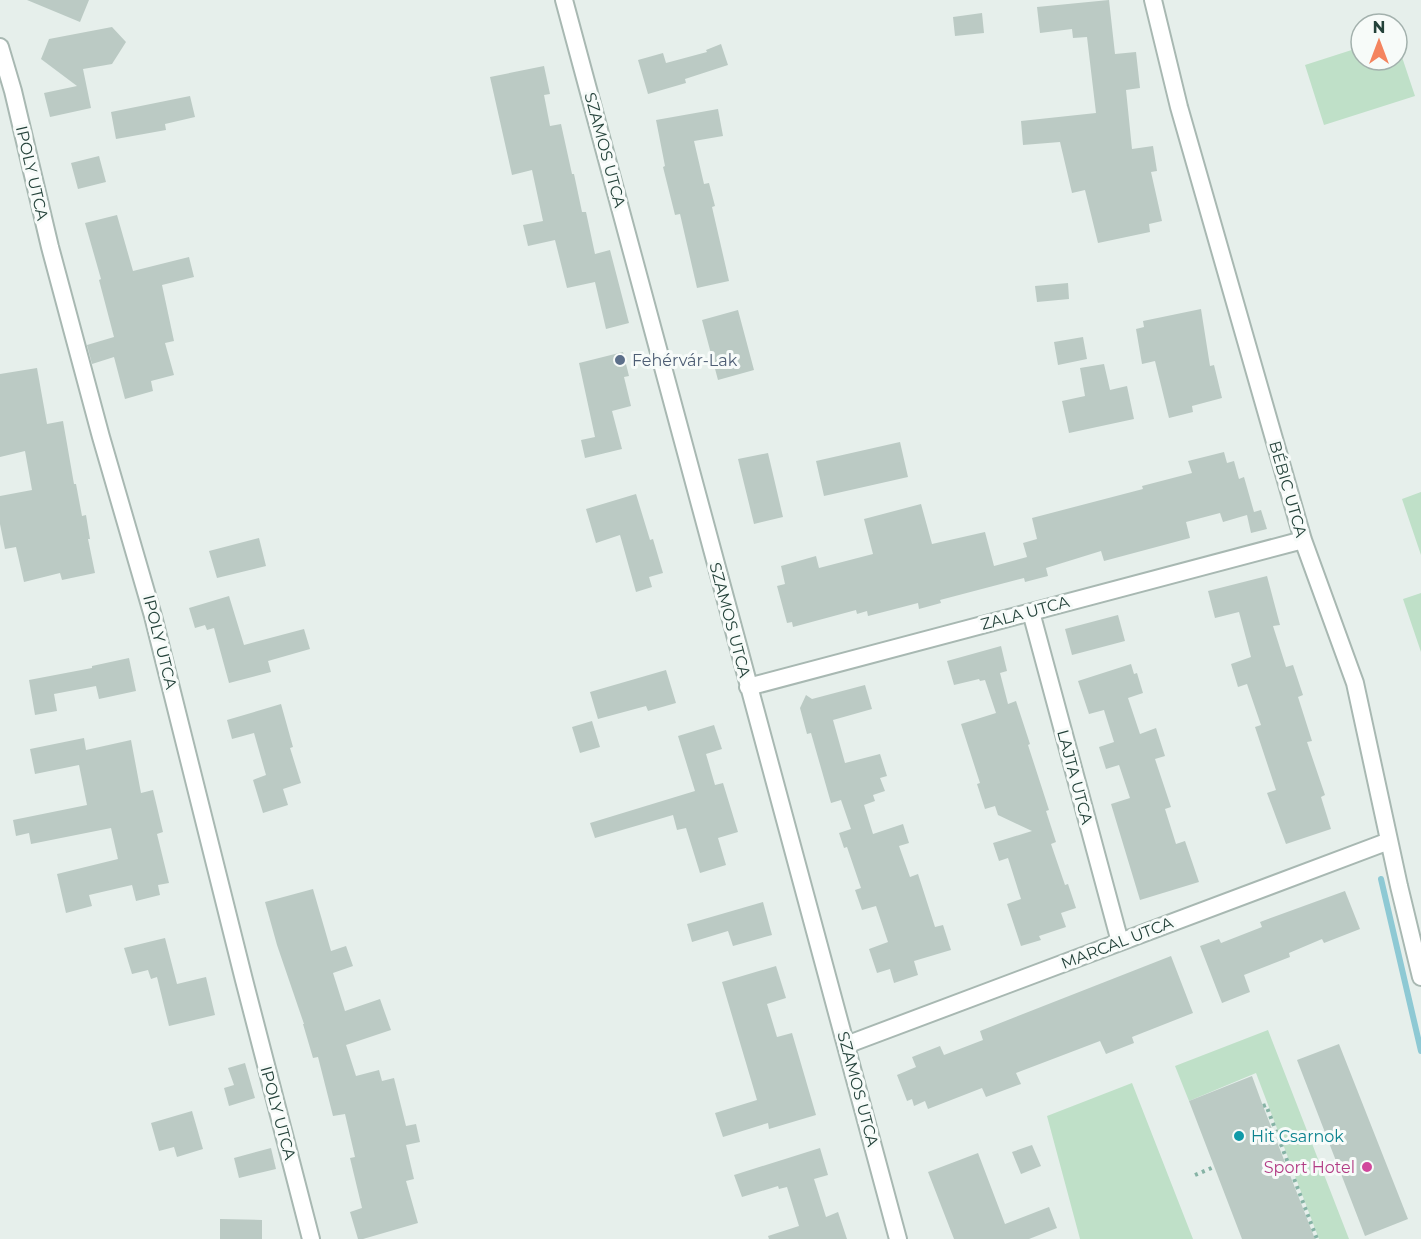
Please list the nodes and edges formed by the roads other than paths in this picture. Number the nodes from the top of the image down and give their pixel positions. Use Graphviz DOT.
graph roads {
  1 [pos="564,0"];
  2 [pos="1153,0"];
  3 [pos="0,47"];
  4 [pos="1303,540"];
  5 [pos="1031,612"];
  6 [pos="748,687"];
  7 [pos="1389,841"];
  8 [pos="1120,942"];
  9 [pos="1421,977"];
  10 [pos="846,1045"];
  11 [pos="311,1239"];
  12 [pos="898,1239"];
  1 -- 6 [label="street, SZAMOS UTCA"];
  2 -- 4 [label="street, BÉBIC UTCA"];
  3 -- 11 [label="street, IPOLY UTCA"];
  4 -- 5 [label="street, ZALA UTCA"];
  4 -- 7 [label="street, BÉBIC UTCA"];
  5 -- 6 [label="street, ZALA UTCA"];
  5 -- 8 [label="street, LAJTA UTCA"];
  6 -- 10 [label="street, SZAMOS UTCA"];
  7 -- 8 [label="street, MARCAL UTCA"];
  7 -- 9 [label="street, BÉBIC UTCA"];
  8 -- 10 [label="street, MARCAL UTCA"];
  10 -- 12 [label="street, SZAMOS UTCA"];
}
